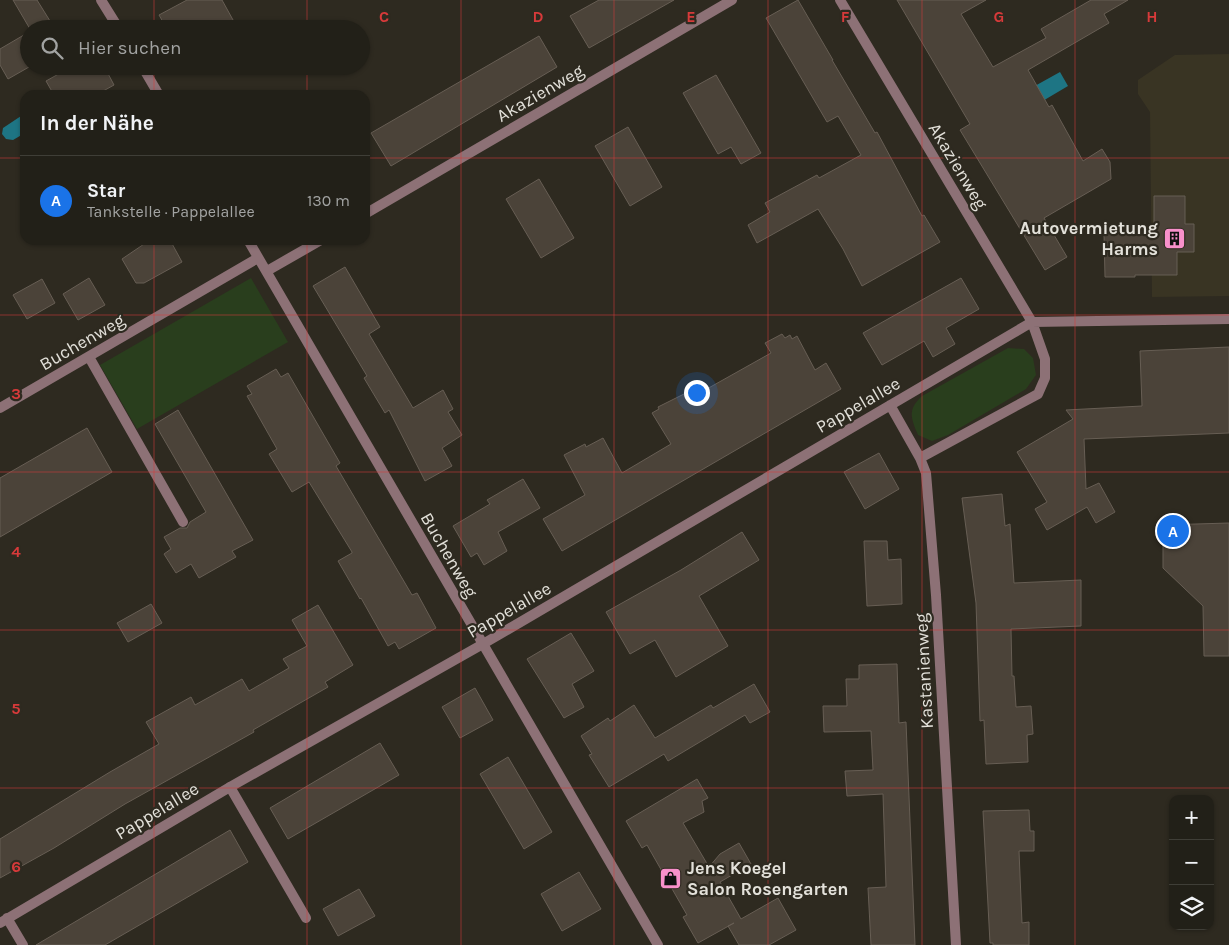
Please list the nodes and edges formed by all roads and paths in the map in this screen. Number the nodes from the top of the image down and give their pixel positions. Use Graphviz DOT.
graph roads {
  1 [pos="102,0"];
  2 [pos="732,0"];
  3 [pos="840,0"];
  4 [pos="114,20"];
  5 [pos="147,75"];
  6 [pos="156,90"];
  7 [pos="370,211"];
  8 [pos="251,245"];
  9 [pos="312,245"];
  10 [pos="258,258"];
  11 [pos="267,271"];
  12 [pos="1229,319"];
  13 [pos="1032,322"];
  14 [pos="89,357"];
  15 [pos="890,405"];
  16 [pos="0,408"];
  17 [pos="920,458"];
  18 [pos="183,522"];
  19 [pos="483,644"];
  20 [pos="230,787"];
  21 [pos="306,918"];
  22 [pos="4,920"];
  23 [pos="23,945"];
  24 [pos="658,945"];
  25 [pos="956,945"];
  1 -- 4 [label="street"];
  2 -- 7 [label="street, Akazienweg"];
  3 -- 13 [label="street, Akazienweg"];
  5 -- 6 [label="street"];
  8 -- 10 [label="street, Buchenweg"];
  9 -- 11 [label="street"];
  10 -- 11 [label="street, Buchenweg"];
  10 -- 14 [label="street, Buchenweg"];
  11 -- 19 [label="street, Buchenweg"];
  12 -- 13 [label="street, Pappelallee"];
  13 -- 15 [label="street, Pappelallee"];
  13 -- 17 [label="street"];
  14 -- 16 [label="street, Buchenweg"];
  14 -- 18 [label="street"];
  15 -- 17 [label="street, Kastanienweg"];
  15 -- 19 [label="street, Pappelallee"];
  17 -- 25 [label="street, Kastanienweg"];
  19 -- 20 [label="street, Pappelallee"];
  19 -- 24 [label="street, Buchenweg"];
  20 -- 21 [label="street"];
  20 -- 22 [label="street, Pappelallee"];
  22 -- 23 [label="street"];
}
